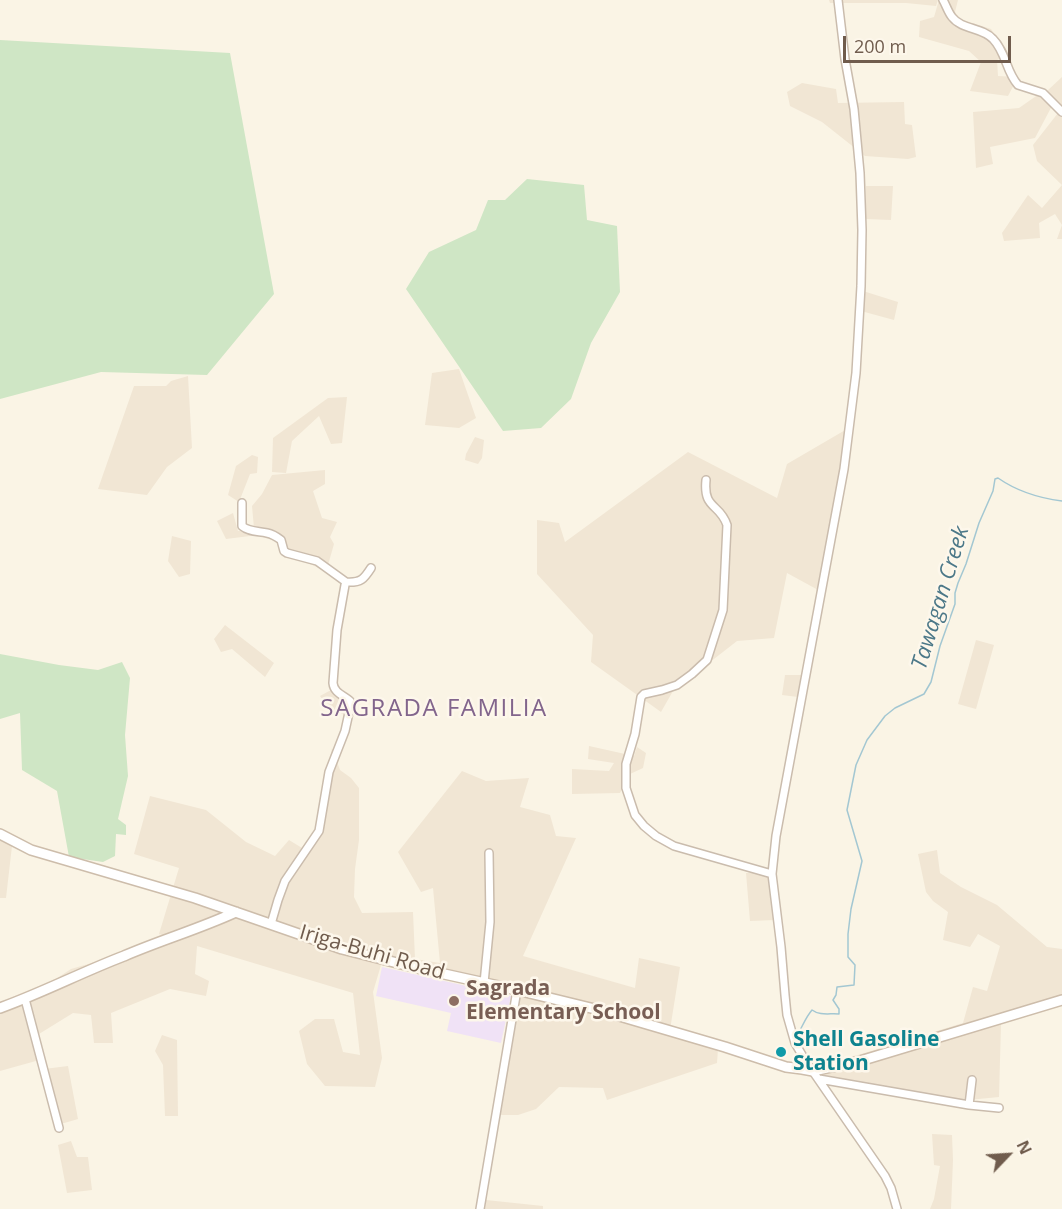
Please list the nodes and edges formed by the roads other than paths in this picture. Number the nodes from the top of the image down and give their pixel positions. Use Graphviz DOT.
graph roads {
  1 [pos="838,0"];
  2 [pos="943,0"];
  3 [pos="1062,112"];
  4 [pos="706,480"];
  5 [pos="242,503"];
  6 [pos="371,568"];
  7 [pos="346,582"];
  8 [pos="0,834"];
  9 [pos="489,853"];
  10 [pos="772,874"];
  11 [pos="236,912"];
  12 [pos="272,924"];
  13 [pos="484,983"];
  14 [pos="517,990"];
  15 [pos="26,999"];
  16 [pos="1062,1000"];
  17 [pos="0,1008"];
  18 [pos="816,1075"];
  19 [pos="972,1080"];
  20 [pos="969,1105"];
  21 [pos="999,1108"];
  22 [pos="58,1128"];
  23 [pos="480,1209"];
  24 [pos="897,1209"];
  1 -- 10 [label="street"];
  2 -- 3 [label="street"];
  4 -- 10 [label="street"];
  5 -- 7 [label="street"];
  6 -- 7 [label="street"];
  7 -- 12 [label="street"];
  8 -- 11 [label="main road, Iriga-Buhi Road"];
  9 -- 13 [label="street"];
  10 -- 18 [label="street"];
  11 -- 12 [label="main road, Iriga-Buhi Road"];
  11 -- 15 [label="main road"];
  12 -- 13 [label="main road, Iriga-Buhi Road"];
  13 -- 14 [label="main road, Iriga-Buhi Road"];
  14 -- 18 [label="main road, Iriga-Buhi Road"];
  14 -- 23 [label="street"];
  15 -- 17 [label="main road"];
  15 -- 22 [label="street"];
  16 -- 18 [label="main road, Iriga-Buhi Road"];
  18 -- 20 [label="street"];
  18 -- 24 [label="street"];
  19 -- 20 [label="street"];
  20 -- 21 [label="street"];
}
